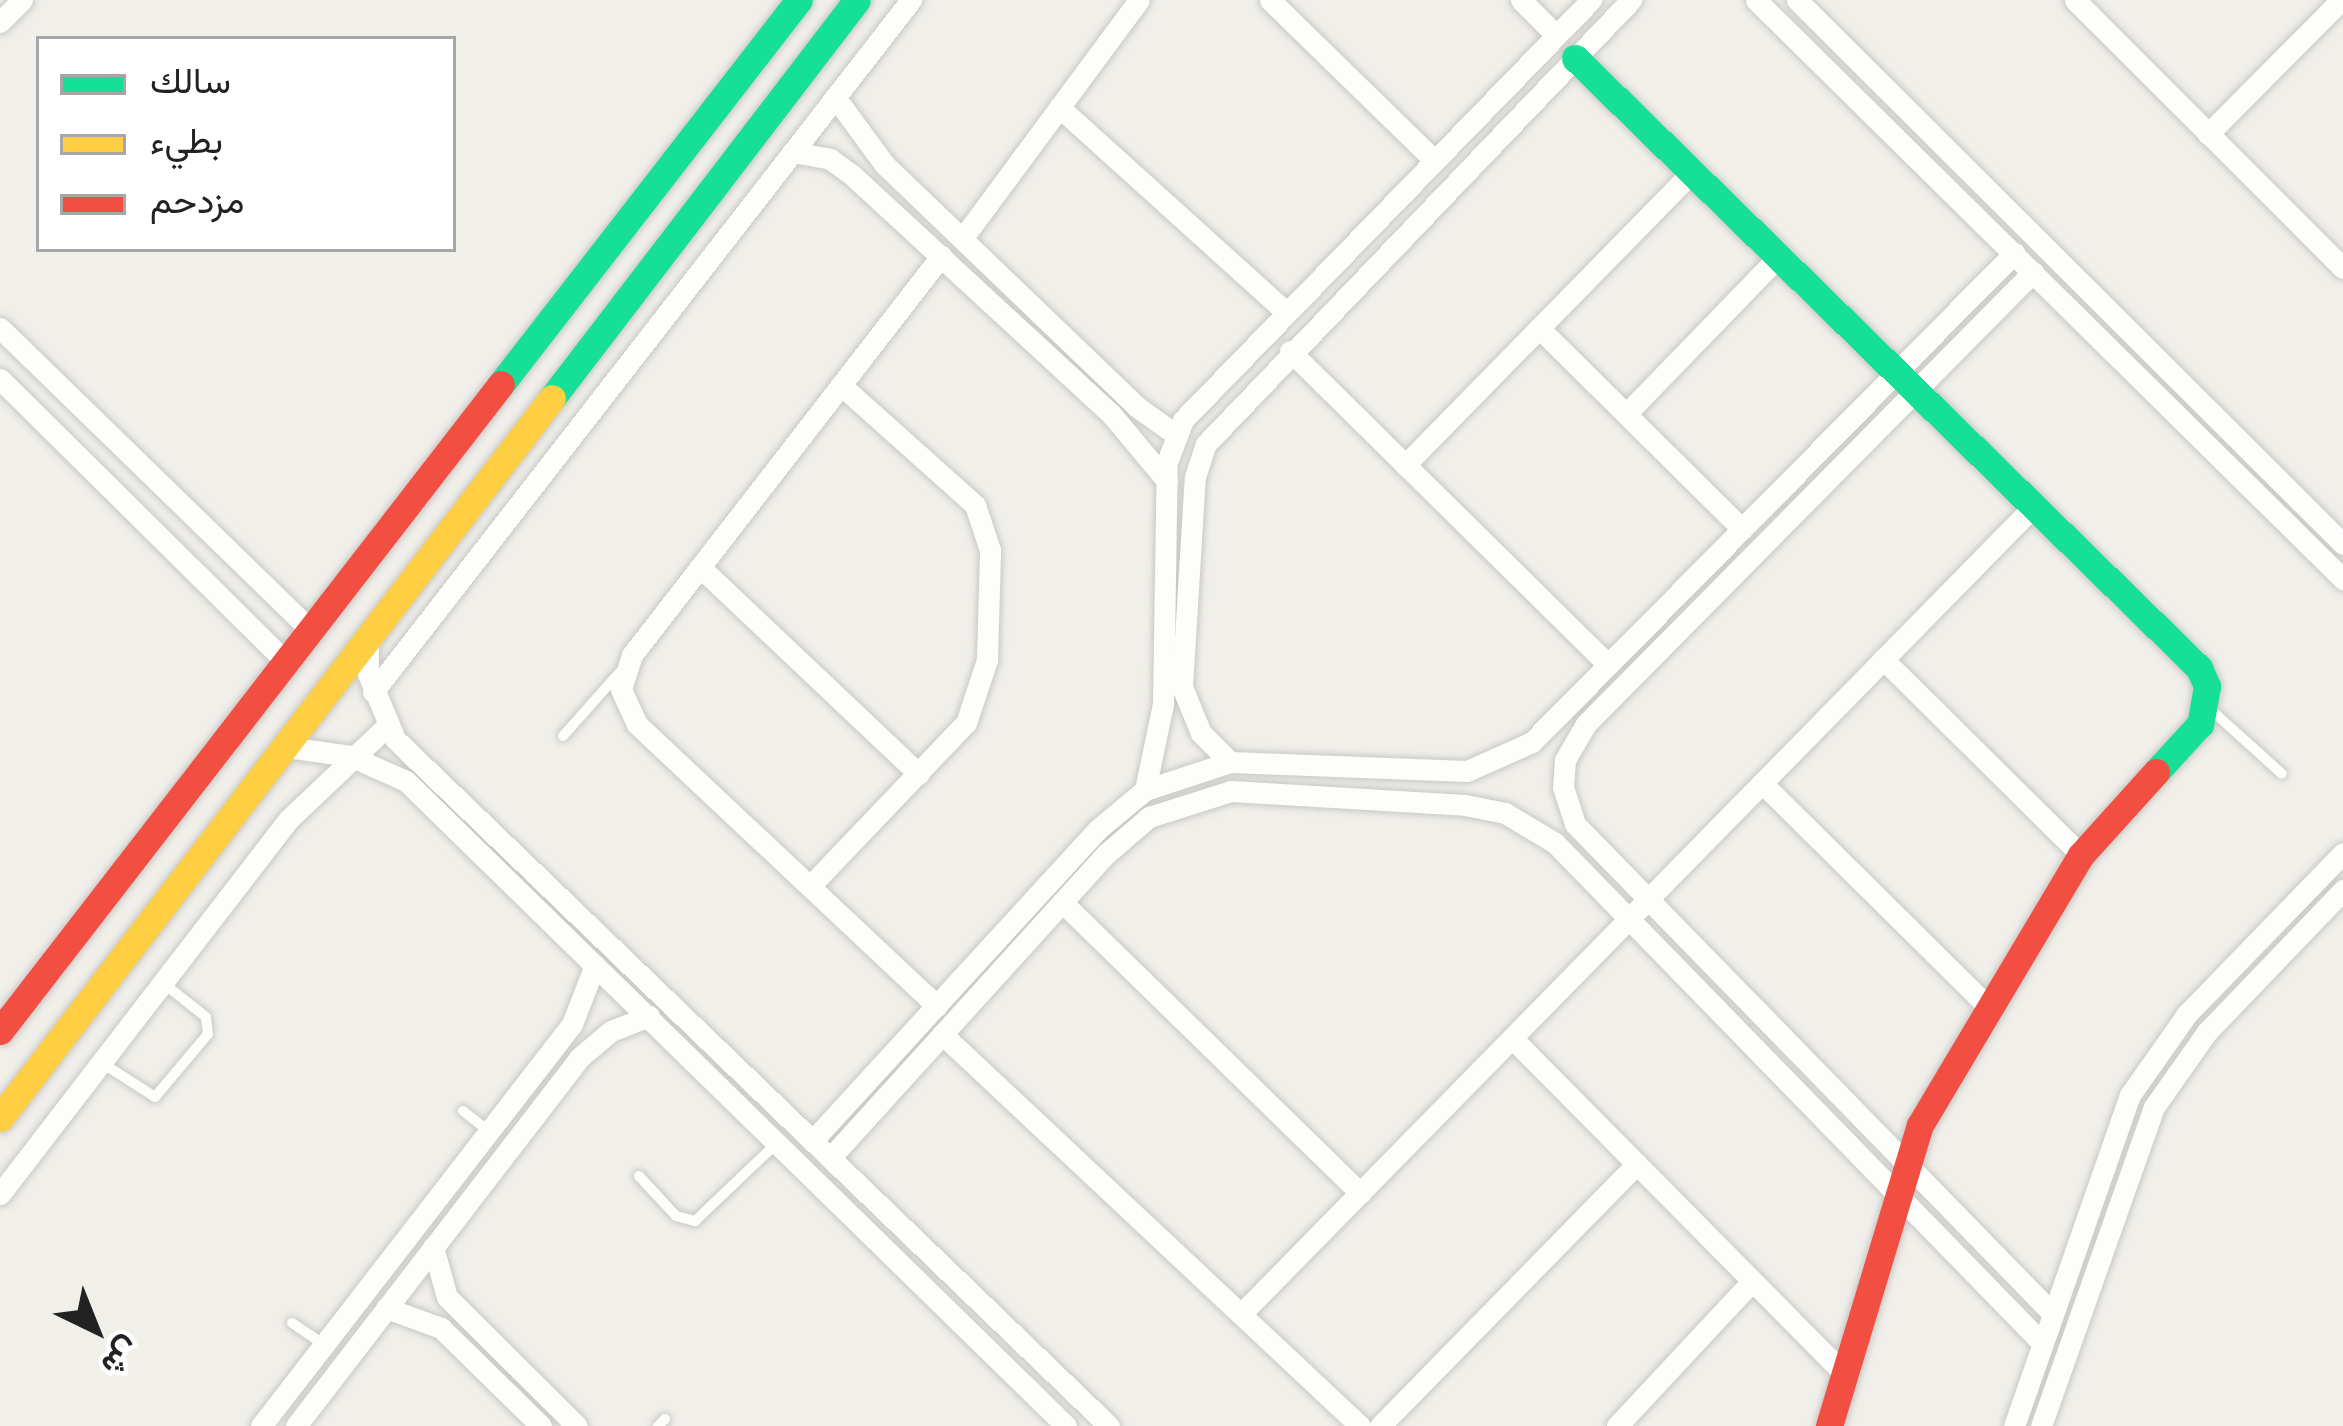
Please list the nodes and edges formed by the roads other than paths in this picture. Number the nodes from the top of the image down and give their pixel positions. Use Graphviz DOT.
graph roads {
  1 [pos="22,0"];
  2 [pos="799,0"];
  3 [pos="857,0"];
  4 [pos="911,0"];
  5 [pos="1139,0"];
  6 [pos="1270,0"];
  7 [pos="1521,0"];
  8 [pos="1591,0"];
  9 [pos="1631,0"];
  10 [pos="1756,0"];
  11 [pos="1797,0"];
  12 [pos="2075,0"];
  13 [pos="2341,0"];
  14 [pos="0,22"];
  15 [pos="1556,35"];
  16 [pos="1575,58"];
  17 [pos="1887,88"];
  18 [pos="835,97"];
  19 [pos="1059,107"];
  20 [pos="1867,110"];
  21 [pos="2208,134"];
  22 [pos="864,142"];
  23 [pos="793,152"];
  24 [pos="1433,160"];
  25 [pos="841,166"];
  26 [pos="1691,173"];
  27 [pos="965,235"];
  28 [pos="2014,254"];
  29 [pos="941,256"];
  30 [pos="1778,257"];
  31 [pos="2343,268"];
  32 [pos="2033,272"];
  33 [pos="1286,311"];
  34 [pos="0,328"];
  35 [pos="1539,328"];
  36 [pos="1069,340"];
  37 [pos="1290,351"];
  38 [pos="1051,358"];
  39 [pos="0,379"];
  40 [pos="1906,382"];
  41 [pos="841,385"];
  42 [pos="1626,414"];
  43 [pos="1175,434"];
  44 [pos="1406,465"];
  45 [pos="1167,482"];
  46 [pos="2032,507"];
  47 [pos="1742,530"];
  48 [pos="2343,544"];
  49 [pos="700,567"];
  50 [pos="2343,580"];
  51 [pos="309,629"];
  52 [pos="368,638"];
  53 [pos="1883,659"];
  54 [pos="285,661"];
  55 [pos="1608,665"];
  56 [pos="625,666"];
  57 [pos="373,692"];
  58 [pos="2207,706"];
  59 [pos="386,727"];
  60 [pos="562,736"];
  61 [pos="287,747"];
  62 [pos="350,757"];
  63 [pos="1230,762"];
  64 [pos="919,774"];
  65 [pos="2282,774"];
  66 [pos="1762,783"];
  67 [pos="1144,790"];
  68 [pos="2343,853"];
  69 [pos="2081,855"];
  70 [pos="810,886"];
  71 [pos="2343,890"];
  72 [pos="1648,899"];
  73 [pos="1062,902"];
  74 [pos="1629,919"];
  75 [pos="595,964"];
  76 [pos="163,982"];
  77 [pos="938,1006"];
  78 [pos="1988,1006"];
  79 [pos="649,1016"];
  80 [pos="0,1031"];
  81 [pos="942,1034"];
  82 [pos="1512,1038"];
  83 [pos="560,1040"];
  84 [pos="579,1058"];
  85 [pos="101,1063"];
  86 [pos="463,1111"];
  87 [pos="0,1118"];
  88 [pos="489,1131"];
  89 [pos="814,1138"];
  90 [pos="777,1143"];
  91 [pos="832,1156"];
  92 [pos="1905,1162"];
  93 [pos="1637,1164"];
  94 [pos="639,1176"];
  95 [pos="1896,1192"];
  96 [pos="1360,1193"];
  97 [pos="0,1194"];
  98 [pos="433,1247"];
  99 [pos="1752,1281"];
  100 [pos="386,1308"];
  101 [pos="2052,1313"];
  102 [pos="1241,1314"];
  103 [pos="468,1319"];
  104 [pos="292,1323"];
  105 [pos="1014,1333"];
  106 [pos="451,1337"];
  107 [pos="2042,1343"];
  108 [pos="322,1344"];
  109 [pos="994,1354"];
  110 [pos="1844,1373"];
  111 [pos="261,1426"];
  112 [pos="296,1426"];
  113 [pos="541,1426"];
  114 [pos="577,1426"];
  115 [pos="1066,1426"];
  116 [pos="1109,1426"];
  117 [pos="1360,1426"];
  118 [pos="1380,1426"];
  119 [pos="1617,1426"];
  120 [pos="1828,1426"];
  121 [pos="2014,1426"];
  122 [pos="2042,1426"];
  1 -- 14 [label="street"];
  2 -- 51 [label="street"];
  3 -- 52 [label="street"];
  4 -- 18 [label="street"];
  5 -- 19 [label="street"];
  6 -- 24 [label="street"];
  7 -- 15 [label="street"];
  8 -- 15 [label="street"];
  9 -- 16 [label="street"];
  10 -- 20 [label="street"];
  11 -- 17 [label="street"];
  12 -- 21 [label="street"];
  13 -- 21 [label="street"];
  15 -- 24 [label="street"];
  16 -- 26 [label="street"];
  16 -- 37 [label="street"];
  17 -- 20 [label="street"];
  17 -- 48 [label="street"];
  18 -- 22 [label="street"];
  18 -- 23 [label="street"];
  19 -- 27 [label="street"];
  19 -- 33 [label="street"];
  20 -- 28 [label="street"];
  21 -- 31 [label="street"];
  22 -- 25 [label="street"];
  22 -- 27 [label="street"];
  23 -- 25 [label="street"];
  23 -- 57 [label="street"];
  24 -- 33 [label="street"];
  25 -- 29 [label="street"];
  26 -- 30 [label="street"];
  26 -- 35 [label="street"];
  27 -- 36 [label="street"];
  28 -- 32 [label="street"];
  28 -- 40 [label="street"];
  29 -- 38 [label="street"];
  29 -- 41 [label="street"];
  30 -- 40 [label="street"];
  30 -- 42 [label="street"];
  32 -- 40 [label="street"];
  32 -- 50 [label="street"];
  33 -- 43 [label="street"];
  34 -- 51 [label="street"];
  35 -- 42 [label="street"];
  35 -- 44 [label="street"];
  36 -- 38 [label="street"];
  36 -- 43 [label="street"];
  37 -- 44 [label="street"];
  37 -- 63 [label="street"];
  38 -- 45 [label="street"];
  39 -- 54 [label="street"];
  40 -- 46 [label="street"];
  40 -- 47 [label="street"];
  40 -- 72 [label="street"];
  41 -- 49 [label="street"];
  41 -- 64 [label="street"];
  42 -- 47 [label="street"];
  43 -- 45 [label="street"];
  44 -- 55 [label="street"];
  45 -- 67 [label="street"];
  46 -- 53 [label="street"];
  46 -- 58 [label="street"];
  47 -- 55 [label="street"];
  49 -- 56 [label="street"];
  49 -- 64 [label="street"];
  51 -- 54 [label="street"];
  52 -- 57 [label="street"];
  52 -- 61 [label="street"];
  53 -- 66 [label="street"];
  53 -- 69 [label="street"];
  54 -- 80 [label="street"];
  55 -- 63 [label="street"];
  56 -- 60 [label="lane"];
  56 -- 70 [label="street"];
  57 -- 59 [label="street"];
  58 -- 65 [label="lane"];
  58 -- 69 [label="street"];
  59 -- 62 [label="street"];
  59 -- 89 [label="street"];
  61 -- 62 [label="street"];
  61 -- 87 [label="street"];
  62 -- 75 [label="street"];
  62 -- 76 [label="street"];
  63 -- 67 [label="street"];
  64 -- 70 [label="street"];
  66 -- 72 [label="street"];
  66 -- 78 [label="street"];
  67 -- 77 [label="street"];
  68 -- 101 [label="street"];
  69 -- 78 [label="street"];
  70 -- 77 [label="street"];
  71 -- 122 [label="street"];
  72 -- 74 [label="street"];
  72 -- 92 [label="street"];
  73 -- 74 [label="street"];
  73 -- 81 [label="street"];
  73 -- 96 [label="street"];
  74 -- 82 [label="street"];
  74 -- 95 [label="street"];
  75 -- 79 [label="street"];
  75 -- 83 [label="street"];
  76 -- 85 [label="street"];
  76 -- 85 [label="lane"];
  77 -- 89 [label="street"];
  78 -- 92 [label="street"];
  79 -- 84 [label="street"];
  79 -- 90 [label="street"];
  81 -- 91 [label="street"];
  81 -- 102 [label="street"];
  82 -- 93 [label="street"];
  82 -- 96 [label="street"];
  83 -- 84 [label="street"];
  83 -- 88 [label="street"];
  84 -- 98 [label="street"];
  85 -- 97 [label="street"];
  86 -- 88 [label="lane"];
  88 -- 108 [label="street"];
  89 -- 91 [label="street"];
  90 -- 94 [label="lane"];
  90 -- 109 [label="street"];
  91 -- 105 [label="street"];
  92 -- 95 [label="street"];
  92 -- 101 [label="street"];
  93 -- 99 [label="street"];
  93 -- 118 [label="street"];
  95 -- 107 [label="street"];
  95 -- 110 [label="street"];
  96 -- 102 [label="street"];
  98 -- 100 [label="street"];
  98 -- 103 [label="street"];
  99 -- 110 [label="street"];
  99 -- 119 [label="street"];
  100 -- 106 [label="street"];
  100 -- 112 [label="street"];
  101 -- 107 [label="street"];
  102 -- 117 [label="street"];
  103 -- 106 [label="street"];
  103 -- 114 [label="street"];
  104 -- 108 [label="lane"];
  105 -- 109 [label="street"];
  105 -- 116 [label="street"];
  106 -- 113 [label="street"];
  107 -- 121 [label="street"];
  108 -- 111 [label="street"];
  109 -- 115 [label="street"];
  110 -- 120 [label="street"];
}
